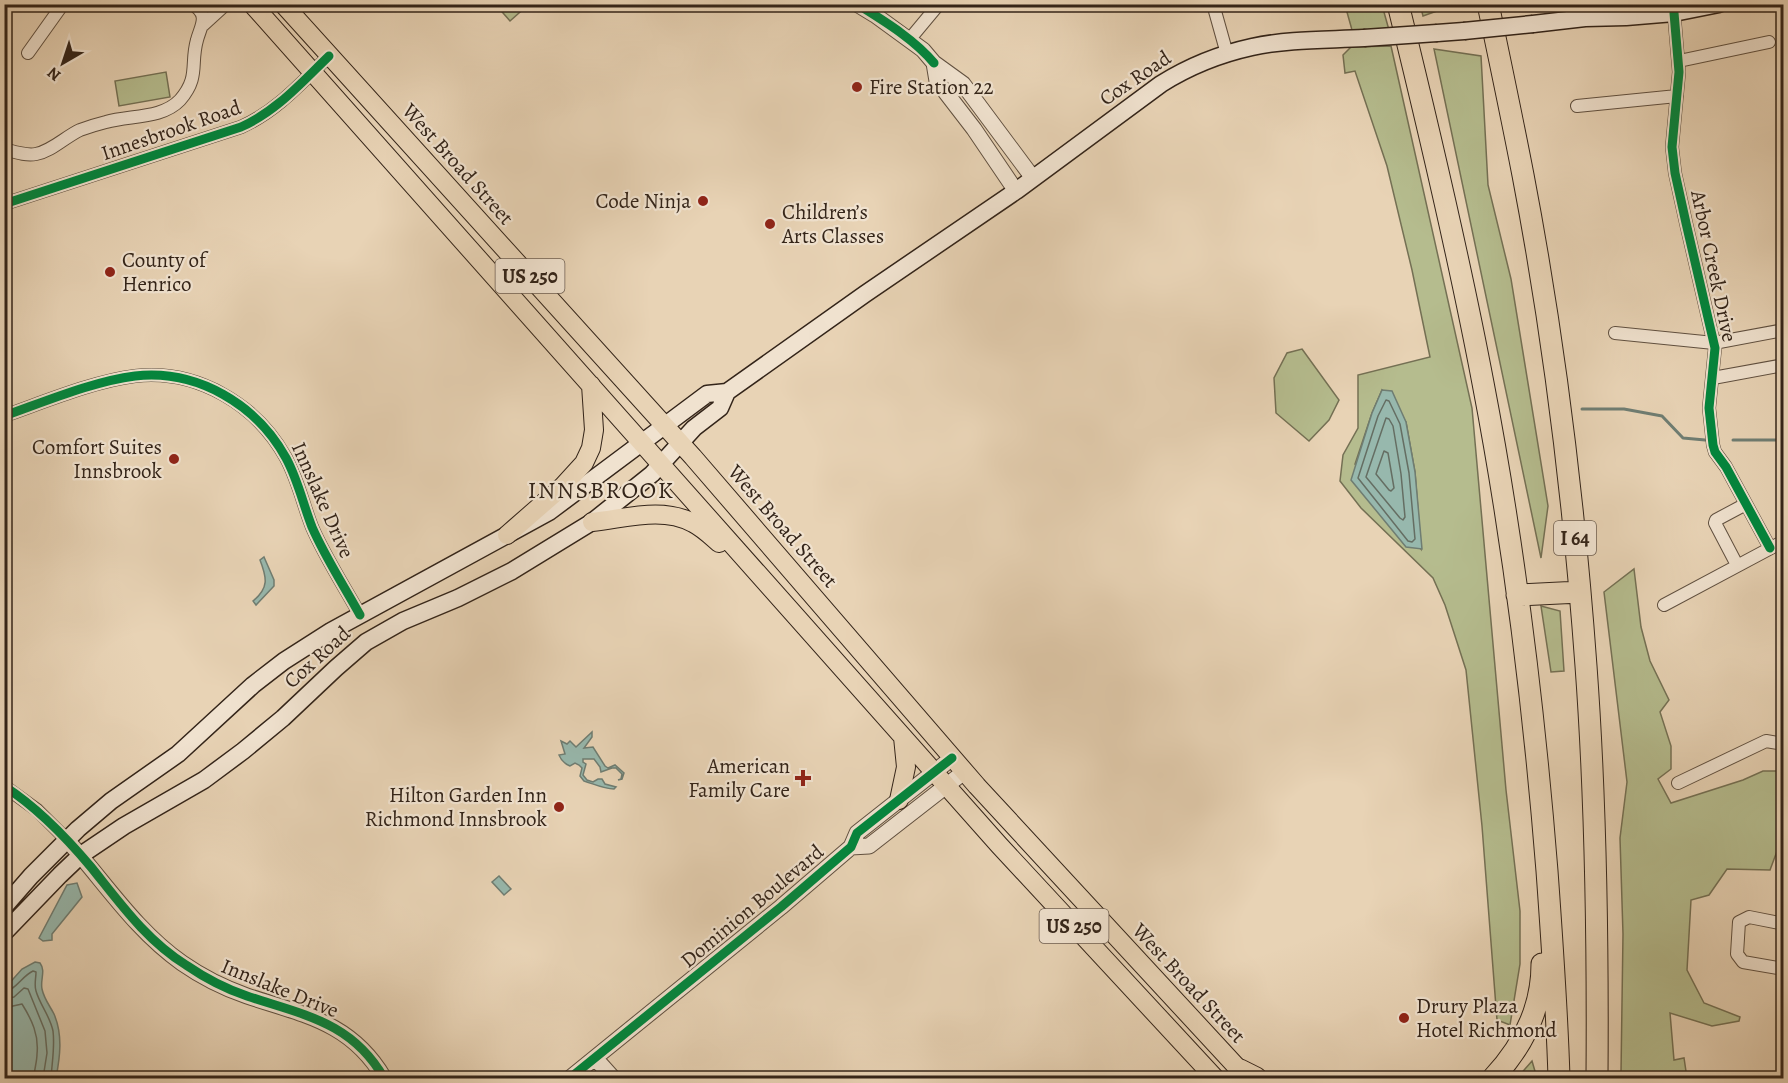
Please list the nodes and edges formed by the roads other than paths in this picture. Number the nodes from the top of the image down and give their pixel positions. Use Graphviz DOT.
graph roads {
  1 [pos="63,4"];
  2 [pos="192,4"];
  3 [pos="226,4"];
  4 [pos="252,4"];
  5 [pos="283,4"];
  6 [pos="857,4"];
  7 [pos="939,4"];
  8 [pos="1213,4"];
  9 [pos="1398,4"];
  10 [pos="1488,4"];
  11 [pos="1719,4"];
  12 [pos="1674,13"];
  13 [pos="203,25"];
  14 [pos="909,40"];
  15 [pos="1769,42"];
  16 [pos="28,52"];
  17 [pos="1227,54"];
  18 [pos="329,56"];
  19 [pos="1679,61"];
  20 [pos="934,63"];
  21 [pos="313,72"];
  22 [pos="1677,96"];
  23 [pos="1577,106"];
  24 [pos="4,149"];
  25 [pos="1033,178"];
  26 [pos="1016,191"];
  27 [pos="4,204"];
  28 [pos="1784,330"];
  29 [pos="1615,333"];
  30 [pos="1714,342"];
  31 [pos="1784,365"];
  32 [pos="1713,378"];
  33 [pos="591,385"];
  34 [pos="727,392"];
  35 [pos="4,416"];
  36 [pos="665,425"];
  37 [pos="642,442"];
  38 [pos="680,443"];
  39 [pos="662,464"];
  40 [pos="1746,504"];
  41 [pos="592,522"];
  42 [pos="507,535"];
  43 [pos="1784,541"];
  44 [pos="1770,548"];
  45 [pos="740,552"];
  46 [pos="1737,566"];
  47 [pos="1580,592"];
  48 [pos="1517,595"];
  49 [pos="386,600"];
  50 [pos="1664,605"];
  51 [pos="360,615"];
  52 [pos="373,638"];
  53 [pos="357,650"];
  54 [pos="903,737"];
  55 [pos="1784,744"];
  56 [pos="952,758"];
  57 [pos="964,772"];
  58 [pos="940,779"];
  59 [pos="1678,783"];
  60 [pos="4,786"];
  61 [pos="899,800"];
  62 [pos="1544,828"];
  63 [pos="66,839"];
  64 [pos="851,847"];
  65 [pos="81,855"];
  66 [pos="4,907"];
  67 [pos="1784,924"];
  68 [pos="1598,927"];
  69 [pos="4,933"];
  70 [pos="1784,969"];
  71 [pos="595,1058"];
  72 [pos="1247,1076"];
  73 [pos="384,1078"];
  74 [pos="570,1078"];
  75 [pos="613,1078"];
  76 [pos="1215,1078"];
  77 [pos="1493,1078"];
  78 [pos="1559,1078"];
  79 [pos="1597,1078"];
  80 [pos="1611,1078"];
  1 -- 16 [label="street"];
  2 -- 13 [label="street"];
  3 -- 13 [label="street"];
  4 -- 21 [label="main road, US 250"];
  5 -- 18 [label="main road, West Broad Street / US 250"];
  6 -- 14 [label="street"];
  7 -- 14 [label="street"];
  8 -- 17 [label="street"];
  9 -- 48 [label="highway"];
  10 -- 47 [label="highway, I 64"];
  11 -- 12 [label="main road, Cox Road"];
  12 -- 17 [label="main road, Cox Road, bridge"];
  12 -- 19 [label="street, Arbor Creek Drive"];
  13 -- 24 [label="street"];
  14 -- 20 [label="street"];
  15 -- 19 [label="street"];
  17 -- 25 [label="main road, Cox Road"];
  18 -- 21 [label="street, Innesbrook Road"];
  18 -- 36 [label="main road, West Broad Street / US 250"];
  19 -- 22 [label="street, Arbor Creek Drive"];
  20 -- 25 [label="street"];
  20 -- 26 [label="street"];
  21 -- 27 [label="street, Innesbrook Road"];
  21 -- 33 [label="main road, US 250"];
  22 -- 23 [label="street"];
  22 -- 30 [label="street, Arbor Creek Drive"];
  25 -- 26 [label="main road, Cox Road"];
  26 -- 34 [label="main road, Cox Road"];
  28 -- 30 [label="street"];
  29 -- 30 [label="street"];
  30 -- 32 [label="street, Arbor Creek Drive"];
  31 -- 32 [label="street"];
  32 -- 40 [label="street, Arbor Creek Drive"];
  33 -- 37 [label="main road, US 250"];
  33 -- 42 [label="main road"];
  34 -- 36 [label="main road, Cox Road"];
  34 -- 38 [label="main road, Cox Road"];
  35 -- 51 [label="street, Innslake Drive"];
  36 -- 37 [label="main road, Cox Road"];
  36 -- 38 [label="main road, West Broad Street / US 250"];
  37 -- 39 [label="main road, US 250"];
  37 -- 42 [label="main road, Cox Road"];
  38 -- 39 [label="main road, Cox Road"];
  38 -- 56 [label="main road, West Broad Street / US 250"];
  39 -- 41 [label="main road, Cox Road"];
  39 -- 45 [label="main road, US 250"];
  40 -- 44 [label="street, Arbor Creek Drive"];
  40 -- 46 [label="street"];
  41 -- 45 [label="main road"];
  41 -- 52 [label="main road, Cox Road"];
  42 -- 49 [label="main road, Cox Road"];
  43 -- 44 [label="street"];
  44 -- 46 [label="street"];
  45 -- 54 [label="main road, US 250"];
  46 -- 50 [label="street"];
  47 -- 48 [label="highway"];
  47 -- 68 [label="highway, I 64"];
  48 -- 62 [label="highway"];
  49 -- 51 [label="main road, Cox Road"];
  49 -- 52 [label="main road"];
  51 -- 53 [label="main road"];
  51 -- 63 [label="main road, Cox Road"];
  52 -- 53 [label="main road, Cox Road"];
  53 -- 65 [label="main road, Cox Road"];
  54 -- 58 [label="main road, US 250"];
  54 -- 61 [label="main road"];
  55 -- 59 [label="street"];
  56 -- 57 [label="main road, West Broad Street / US 250"];
  56 -- 58 [label="street, Dominion Boulevard"];
  57 -- 58 [label="street, Dominion Boulevard"];
  57 -- 72 [label="main road, West Broad Street / US 250"];
  58 -- 61 [label="street, Dominion Boulevard"];
  58 -- 64 [label="street, Dominion Boulevard"];
  58 -- 76 [label="main road, US 250"];
  60 -- 63 [label="street, Innslake Drive"];
  61 -- 64 [label="street, Dominion Boulevard"];
  62 -- 77 [label="highway"];
  62 -- 78 [label="highway"];
  63 -- 65 [label="street, Innslake Drive"];
  63 -- 66 [label="main road, Cox Road"];
  64 -- 71 [label="street, Dominion Boulevard"];
  65 -- 69 [label="main road, Cox Road"];
  65 -- 73 [label="street, Innslake Drive"];
  67 -- 70 [label="street"];
  68 -- 79 [label="highway, I 64"];
  68 -- 80 [label="highway"];
  71 -- 74 [label="street, Dominion Boulevard"];
  71 -- 75 [label="street"];
}
